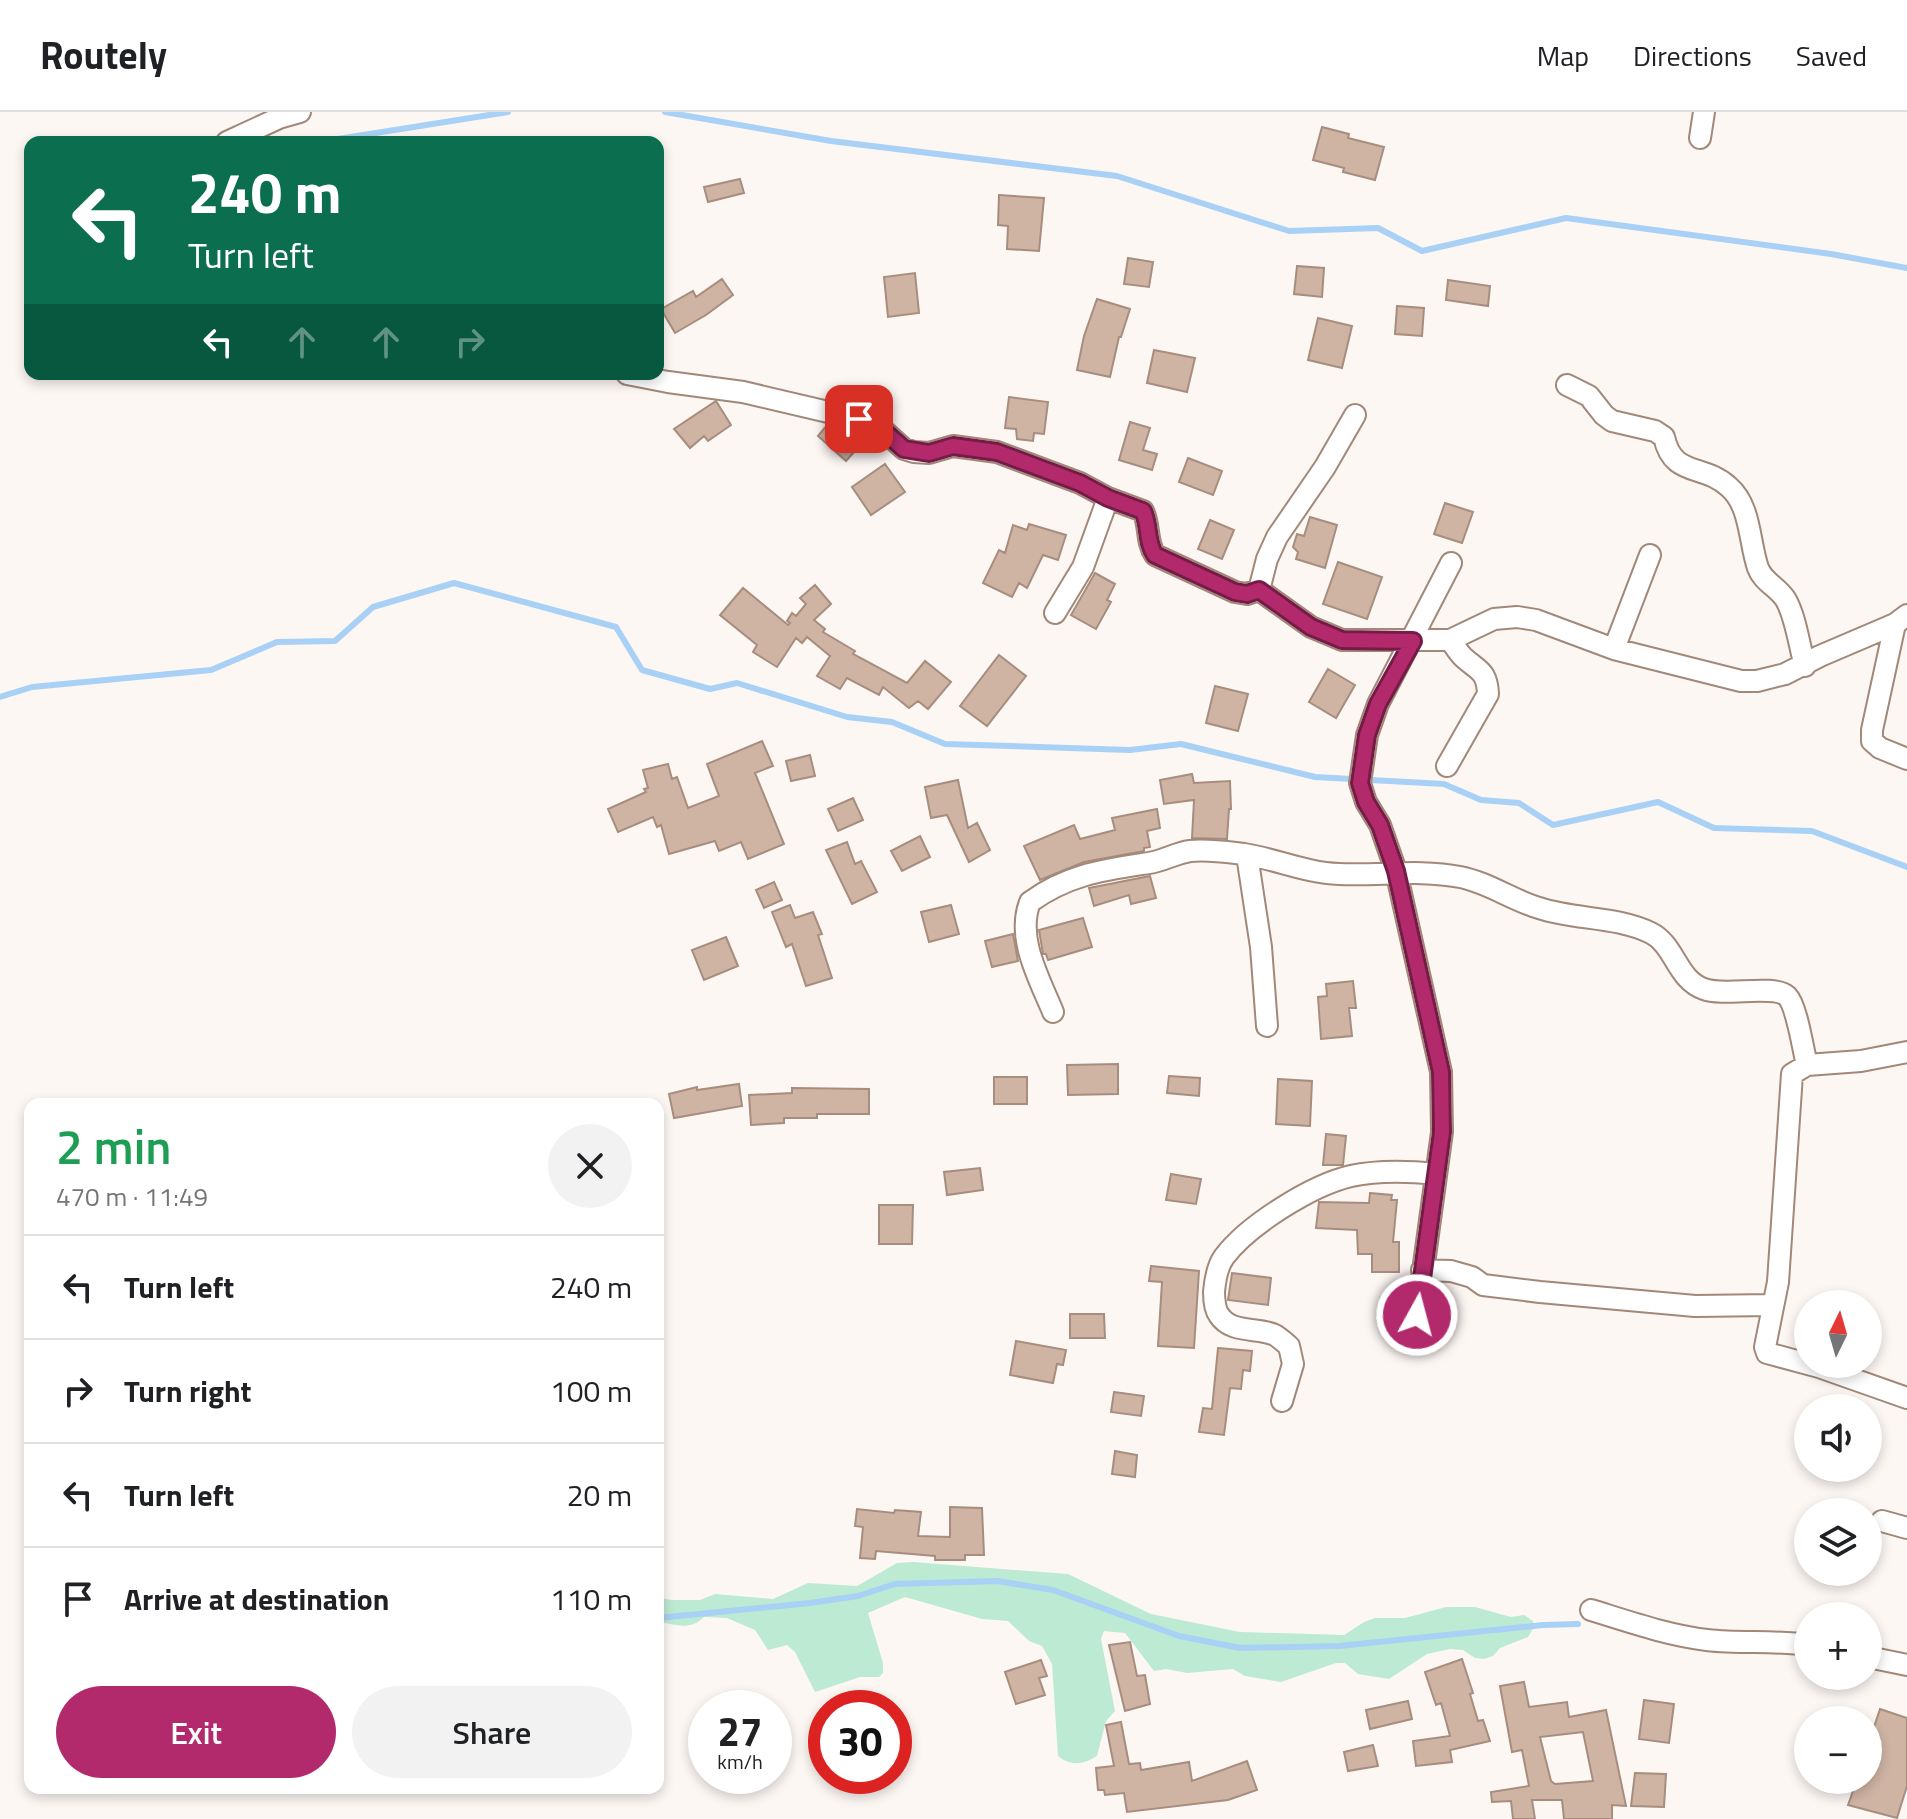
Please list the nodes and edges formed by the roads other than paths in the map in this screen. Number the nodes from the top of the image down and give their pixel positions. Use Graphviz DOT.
graph roads {
  1 [pos="300,112"];
  2 [pos="1704,112"];
  3 [pos="242,136"];
  4 [pos="1700,138"];
  5 [pos="658,380"];
  6 [pos="1567,385"];
  7 [pos="1355,415"];
  8 [pos="1108,498"];
  9 [pos="1650,555"];
  10 [pos="1451,563"];
  11 [pos="1259,590"];
  12 [pos="1055,613"];
  13 [pos="1901,620"];
  14 [pos="1450,640"];
  15 [pos="1413,641"];
  16 [pos="1614,649"];
  17 [pos="1805,666"];
  18 [pos="1907,759"];
  19 [pos="1447,766"];
  20 [pos="1247,855"];
  21 [pos="1396,871"];
  22 [pos="1053,1012"];
  23 [pos="1267,1026"];
  24 [pos="1907,1052"];
  25 [pos="1807,1065"];
  26 [pos="1436,1174"];
  27 [pos="1422,1270"];
  28 [pos="1772,1305"];
  29 [pos="1417,1315"];
  30 [pos="1907,1398"];
  31 [pos="1282,1401"];
  32 [pos="1882,1521"];
  33 [pos="1907,1528"];
  34 [pos="1591,1610"];
  35 [pos="1794,1643"];
  36 [pos="1882,1660"];
  37 [pos="1907,1665"];
  1 -- 3 [label="street"];
  2 -- 4 [label="street"];
  5 -- 8 [label="street"];
  6 -- 17 [label="street"];
  7 -- 11 [label="street"];
  8 -- 11 [label="street"];
  8 -- 12 [label="street"];
  9 -- 16 [label="street"];
  10 -- 15 [label="street"];
  11 -- 15 [label="street"];
  13 -- 17 [label="street"];
  13 -- 18 [label="street"];
  14 -- 15 [label="street"];
  14 -- 16 [label="street"];
  14 -- 19 [label="street"];
  15 -- 21 [label="street"];
  16 -- 17 [label="street"];
  20 -- 21 [label="street"];
  20 -- 22 [label="street"];
  20 -- 23 [label="street"];
  21 -- 25 [label="street"];
  21 -- 26 [label="street"];
  24 -- 25 [label="street"];
  25 -- 28 [label="street"];
  26 -- 27 [label="street"];
  26 -- 31 [label="street"];
  27 -- 28 [label="street"];
  27 -- 29 [label="street"];
  28 -- 30 [label="street"];
  32 -- 33 [label="street"];
  34 -- 35 [label="street"];
  36 -- 37 [label="street"];
}
